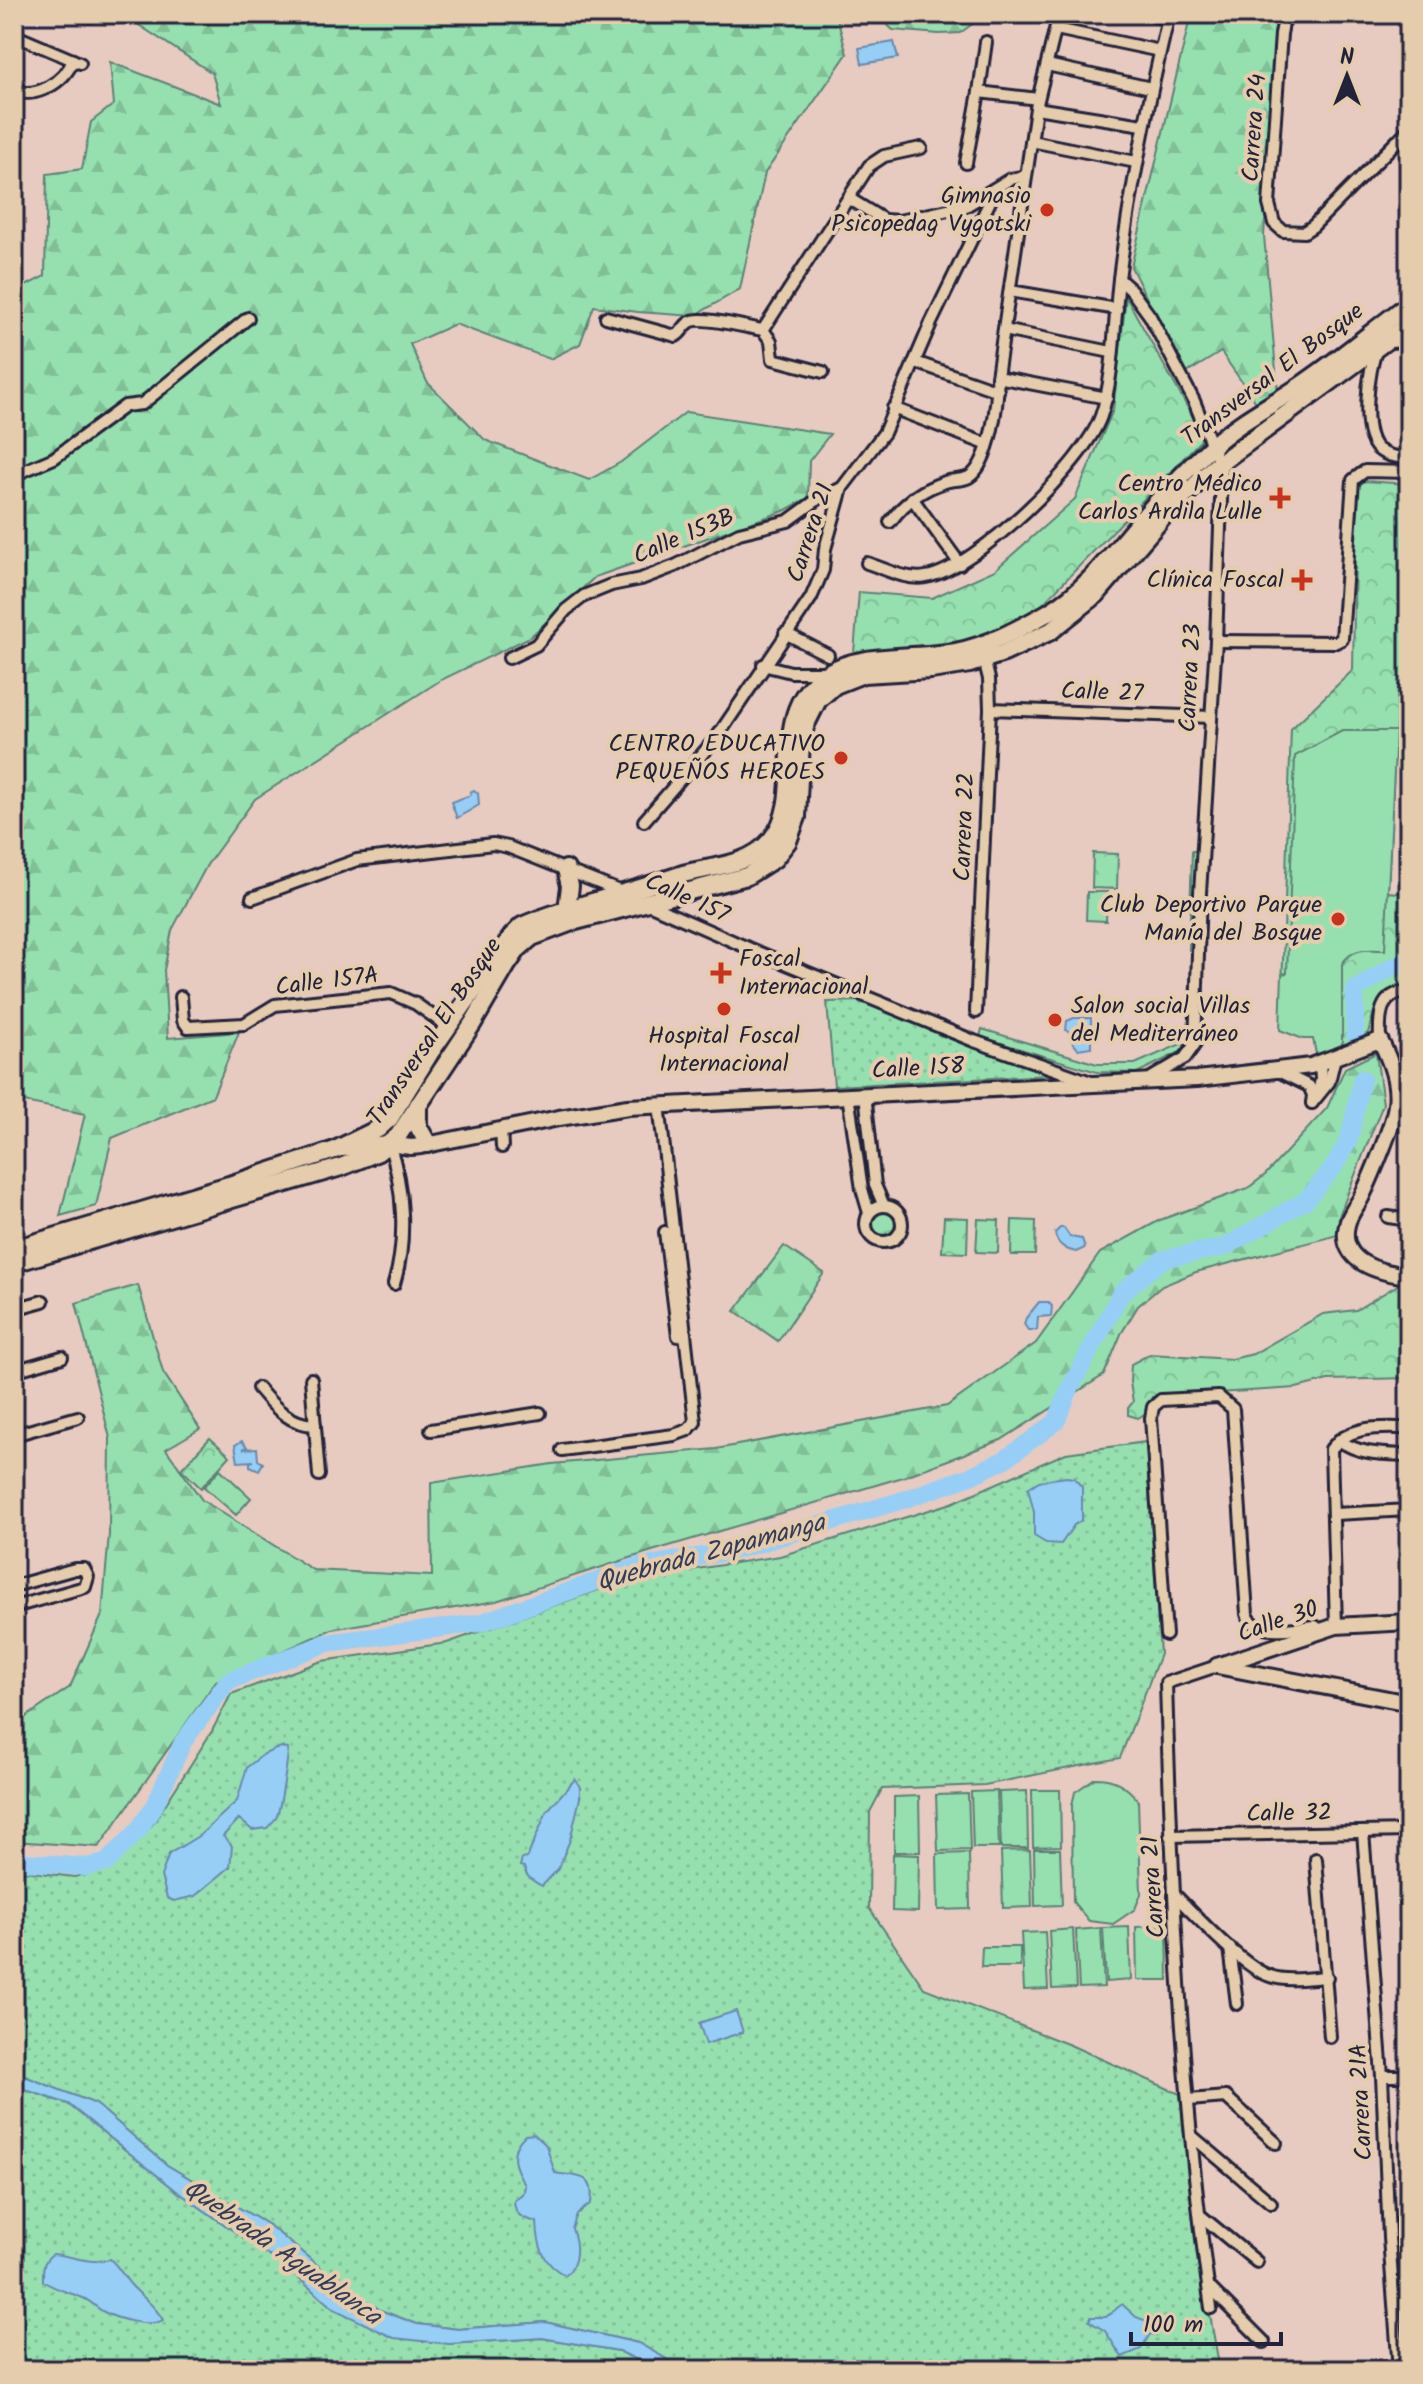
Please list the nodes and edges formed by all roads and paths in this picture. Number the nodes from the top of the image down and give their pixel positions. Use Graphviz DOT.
graph roads {
  1 [pos="1059,14"];
  2 [pos="1145,14"];
  3 [pos="1285,14"];
  4 [pos="1169,17"];
  5 [pos="1056,29"];
  6 [pos="14,35"];
  7 [pos="986,42"];
  8 [pos="1160,51"];
  9 [pos="1047,65"];
  10 [pos="1151,88"];
  11 [pos="14,90"];
  12 [pos="979,92"];
  13 [pos="1037,104"];
  14 [pos="1143,125"];
  15 [pos="1409,129"];
  16 [pos="1031,141"];
  17 [pos="921,148"];
  18 [pos="1136,162"];
  19 [pos="966,163"];
  20 [pos="1026,176"];
  21 [pos="996,189"];
  22 [pos="850,199"];
  23 [pos="1119,279"];
  24 [pos="1010,291"];
  25 [pos="1409,304"];
  26 [pos="1117,309"];
  27 [pos="606,317"];
  28 [pos="248,318"];
  29 [pos="1409,324"];
  30 [pos="763,330"];
  31 [pos="1004,330"];
  32 [pos="1409,337"];
  33 [pos="1383,342"];
  34 [pos="1111,352"];
  35 [pos="915,362"];
  36 [pos="823,372"];
  37 [pos="997,377"];
  38 [pos="998,391"];
  39 [pos="1107,398"];
  40 [pos="893,408"];
  41 [pos="986,444"];
  42 [pos="1212,446"];
  43 [pos="1409,458"];
  44 [pos="1221,463"];
  45 [pos="1409,472"];
  46 [pos="14,475"];
  47 [pos="842,488"];
  48 [pos="912,498"];
  49 [pos="890,522"];
  50 [pos="867,563"];
  51 [pos="960,564"];
  52 [pos="785,633"];
  53 [pos="1216,641"];
  54 [pos="982,653"];
  55 [pos="509,658"];
  56 [pos="828,663"];
  57 [pos="763,665"];
  58 [pos="791,672"];
  59 [pos="804,694"];
  60 [pos="990,709"];
  61 [pos="1211,717"];
  62 [pos="644,821"];
  63 [pos="566,869"];
  64 [pos="624,893"];
  65 [pos="252,898"];
  66 [pos="644,902"];
  67 [pos="567,910"];
  68 [pos="1409,991"];
  69 [pos="181,997"];
  70 [pos="976,1012"];
  71 [pos="448,1027"];
  72 [pos="1380,1040"];
  73 [pos="1335,1057"];
  74 [pos="1320,1063"];
  75 [pos="1278,1071"];
  76 [pos="1147,1081"];
  77 [pos="1096,1084"];
  78 [pos="865,1094"];
  79 [pos="848,1095"];
  80 [pos="1312,1103"];
  81 [pos="418,1104"];
  82 [pos="659,1104"];
  83 [pos="390,1118"];
  84 [pos="501,1129"];
  85 [pos="389,1144"];
  86 [pos="428,1144"];
  87 [pos="502,1147"];
  88 [pos="335,1150"];
  89 [pos="884,1206"];
  90 [pos="869,1213"];
  91 [pos="1388,1217"];
  92 [pos="1409,1220"];
  93 [pos="665,1232"];
  94 [pos="14,1249"];
  95 [pos="14,1263"];
  96 [pos="1409,1276"];
  97 [pos="394,1284"];
  98 [pos="43,1301"];
  99 [pos="14,1309"];
  100 [pos="680,1350"];
  101 [pos="62,1357"];
  102 [pos="14,1371"];
  103 [pos="311,1379"];
  104 [pos="258,1388"];
  105 [pos="540,1413"];
  106 [pos="78,1417"];
  107 [pos="315,1425"];
  108 [pos="1409,1428"];
  109 [pos="431,1430"];
  110 [pos="14,1435"];
  111 [pos="1339,1440"];
  112 [pos="562,1450"];
  113 [pos="1409,1455"];
  114 [pos="319,1475"];
  115 [pos="1409,1510"];
  116 [pos="1335,1514"];
  117 [pos="14,1586"];
  118 [pos="14,1607"];
  119 [pos="1409,1622"];
  120 [pos="1336,1626"];
  121 [pos="1320,1630"];
  122 [pos="1166,1635"];
  123 [pos="1217,1666"];
  124 [pos="1166,1683"];
  125 [pos="1409,1703"];
  126 [pos="1409,1831"];
  127 [pos="1363,1832"];
  128 [pos="1170,1836"];
  129 [pos="1316,1859"];
  130 [pos="1174,1894"];
  131 [pos="1230,1948"];
  132 [pos="1327,1977"];
  133 [pos="1237,2004"];
  134 [pos="1330,2037"];
  135 [pos="1382,2076"];
  136 [pos="1409,2076"];
  137 [pos="1189,2100"];
  138 [pos="1193,2137"];
  139 [pos="1276,2143"];
  140 [pos="1271,2203"];
  141 [pos="1201,2216"];
  142 [pos="1257,2262"];
  143 [pos="1208,2286"];
  144 [pos="1211,2308"];
  145 [pos="1264,2342"];
  146 [pos="1399,2370"];
  1 -- 5 [label="street"];
  2 -- 4 [label="street"];
  3 -- 15 [label="street, Carrera 24"];
  4 -- 8 [label="street"];
  5 -- 8 [label="street"];
  5 -- 9 [label="street"];
  6 -- 11 [label="street"];
  7 -- 12 [label="street"];
  8 -- 10 [label="street"];
  9 -- 10 [label="street"];
  9 -- 13 [label="street"];
  10 -- 14 [label="street"];
  12 -- 13 [label="street"];
  12 -- 19 [label="street"];
  13 -- 14 [label="street"];
  13 -- 16 [label="street"];
  14 -- 18 [label="street"];
  16 -- 18 [label="street"];
  16 -- 20 [label="street"];
  17 -- 22 [label="street"];
  18 -- 23 [label="street"];
  20 -- 21 [label="street"];
  20 -- 24 [label="street"];
  21 -- 22 [label="street"];
  21 -- 35 [label="street, Carrera 21"];
  22 -- 30 [label="street"];
  23 -- 26 [label="street"];
  23 -- 42 [label="street, Carrera 23"];
  24 -- 26 [label="street"];
  24 -- 31 [label="street"];
  25 -- 42 [label="main road, Transversal El Bosque"];
  26 -- 34 [label="street"];
  27 -- 30 [label="street"];
  28 -- 46 [label="street"];
  29 -- 33 [label="main road, Transversal El Bosque"];
  30 -- 36 [label="street"];
  31 -- 34 [label="street"];
  31 -- 37 [label="street"];
  32 -- 33 [label="highway"];
  33 -- 43 [label="street"];
  33 -- 44 [label="main road, Transversal El Bosque"];
  34 -- 39 [label="street"];
  35 -- 38 [label="street"];
  35 -- 40 [label="street, Carrera 21"];
  37 -- 38 [label="street"];
  37 -- 39 [label="street"];
  38 -- 41 [label="street"];
  39 -- 51 [label="street"];
  40 -- 41 [label="street"];
  40 -- 47 [label="street, Carrera 21"];
  41 -- 48 [label="street"];
  42 -- 44 [label="street, Carrera 23"];
  42 -- 54 [label="main road, Transversal El Bosque"];
  44 -- 53 [label="street, Carrera 23"];
  44 -- 54 [label="main road, Transversal El Bosque"];
  45 -- 53 [label="street"];
  47 -- 52 [label="street, Carrera 21"];
  47 -- 55 [label="street, Calle 153B"];
  48 -- 49 [label="street"];
  48 -- 51 [label="street"];
  50 -- 51 [label="street"];
  52 -- 56 [label="street"];
  52 -- 57 [label="street, Carrera 21"];
  53 -- 61 [label="street, Carrera 23"];
  54 -- 56 [label="main road, Transversal El Bosque"];
  54 -- 60 [label="street, Carrera 22"];
  54 -- 66 [label="main road, Transversal El Bosque"];
  56 -- 58 [label="street"];
  56 -- 59 [label="main road, Transversal El Bosque"];
  57 -- 58 [label="street"];
  57 -- 62 [label="street, Carrera 21"];
  58 -- 59 [label="street"];
  59 -- 64 [label="main road, Transversal El Bosque"];
  60 -- 61 [label="street, Calle 27"];
  60 -- 70 [label="street, Carrera 22"];
  61 -- 76 [label="street, Carrera 23"];
  63 -- 64 [label="street, Calle 157"];
  63 -- 65 [label="street, Calle 157"];
  63 -- 67 [label="main road"];
  64 -- 66 [label="street, Calle 157"];
  64 -- 67 [label="main road, Transversal El Bosque"];
  66 -- 77 [label="street, Calle 157"];
  66 -- 81 [label="main road, Transversal El Bosque"];
  67 -- 71 [label="main road, Transversal El Bosque"];
  68 -- 72 [label="street"];
  69 -- 71 [label="street, Calle 157A"];
  71 -- 83 [label="main road, Transversal El Bosque"];
  72 -- 73 [label="street, Calle 158"];
  72 -- 96 [label="street"];
  73 -- 74 [label="street, Calle 158"];
  73 -- 80 [label="street"];
  74 -- 75 [label="street, Calle 158"];
  74 -- 80 [label="street"];
  75 -- 76 [label="street, Calle 158"];
  75 -- 80 [label="street"];
  76 -- 77 [label="street, Calle 158"];
  77 -- 78 [label="street, Calle 158"];
  78 -- 79 [label="street, Calle 158"];
  78 -- 89 [label="street"];
  79 -- 82 [label="street, Calle 158"];
  79 -- 90 [label="street"];
  81 -- 85 [label="main road, Transversal El Bosque"];
  81 -- 86 [label="main road"];
  82 -- 84 [label="street, Calle 158"];
  82 -- 100 [label="street"];
  83 -- 85 [label="street"];
  83 -- 88 [label="main road, Transversal El Bosque"];
  84 -- 86 [label="street, Calle 158"];
  84 -- 87 [label="street"];
  85 -- 86 [label="street, Calle 158"];
  85 -- 88 [label="street, Calle 158"];
  85 -- 95 [label="main road, Transversal El Bosque"];
  85 -- 97 [label="street"];
  88 -- 94 [label="main road, Transversal El Bosque"];
  89 -- 90 [label="street"];
  89 -- 90 [label="street"];
  91 -- 92 [label="street"];
  93 -- 100 [label="street"];
  98 -- 99 [label="street"];
  100 -- 112 [label="street"];
  101 -- 102 [label="street"];
  103 -- 107 [label="street"];
  104 -- 107 [label="street"];
  105 -- 109 [label="street"];
  106 -- 110 [label="street"];
  107 -- 114 [label="street"];
  108 -- 111 [label="street"];
  111 -- 113 [label="street"];
  111 -- 116 [label="street"];
  115 -- 116 [label="street"];
  116 -- 120 [label="street"];
  117 -- 118 [label="street"];
  119 -- 120 [label="street, Calle 30"];
  120 -- 121 [label="street, Calle 30"];
  121 -- 122 [label="street"];
  121 -- 123 [label="street, Calle 30"];
  123 -- 124 [label="street, Calle 30"];
  123 -- 125 [label="street"];
  124 -- 128 [label="street, Carrera 21"];
  126 -- 127 [label="street, Calle 32"];
  127 -- 128 [label="street, Calle 32"];
  127 -- 135 [label="street, Carrera 21A"];
  128 -- 130 [label="street, Carrera 21"];
  129 -- 132 [label="street"];
  130 -- 131 [label="street"];
  130 -- 137 [label="street, Carrera 21"];
  131 -- 132 [label="street"];
  131 -- 133 [label="street"];
  132 -- 134 [label="street"];
  135 -- 136 [label="street"];
  135 -- 146 [label="street, Carrera 21A"];
  137 -- 138 [label="street, Carrera 21"];
  137 -- 139 [label="street"];
  138 -- 140 [label="street"];
  138 -- 141 [label="street, Carrera 21"];
  141 -- 142 [label="street"];
  141 -- 143 [label="street, Carrera 21"];
  143 -- 144 [label="street, Carrera 21"];
  143 -- 145 [label="street"];
}
